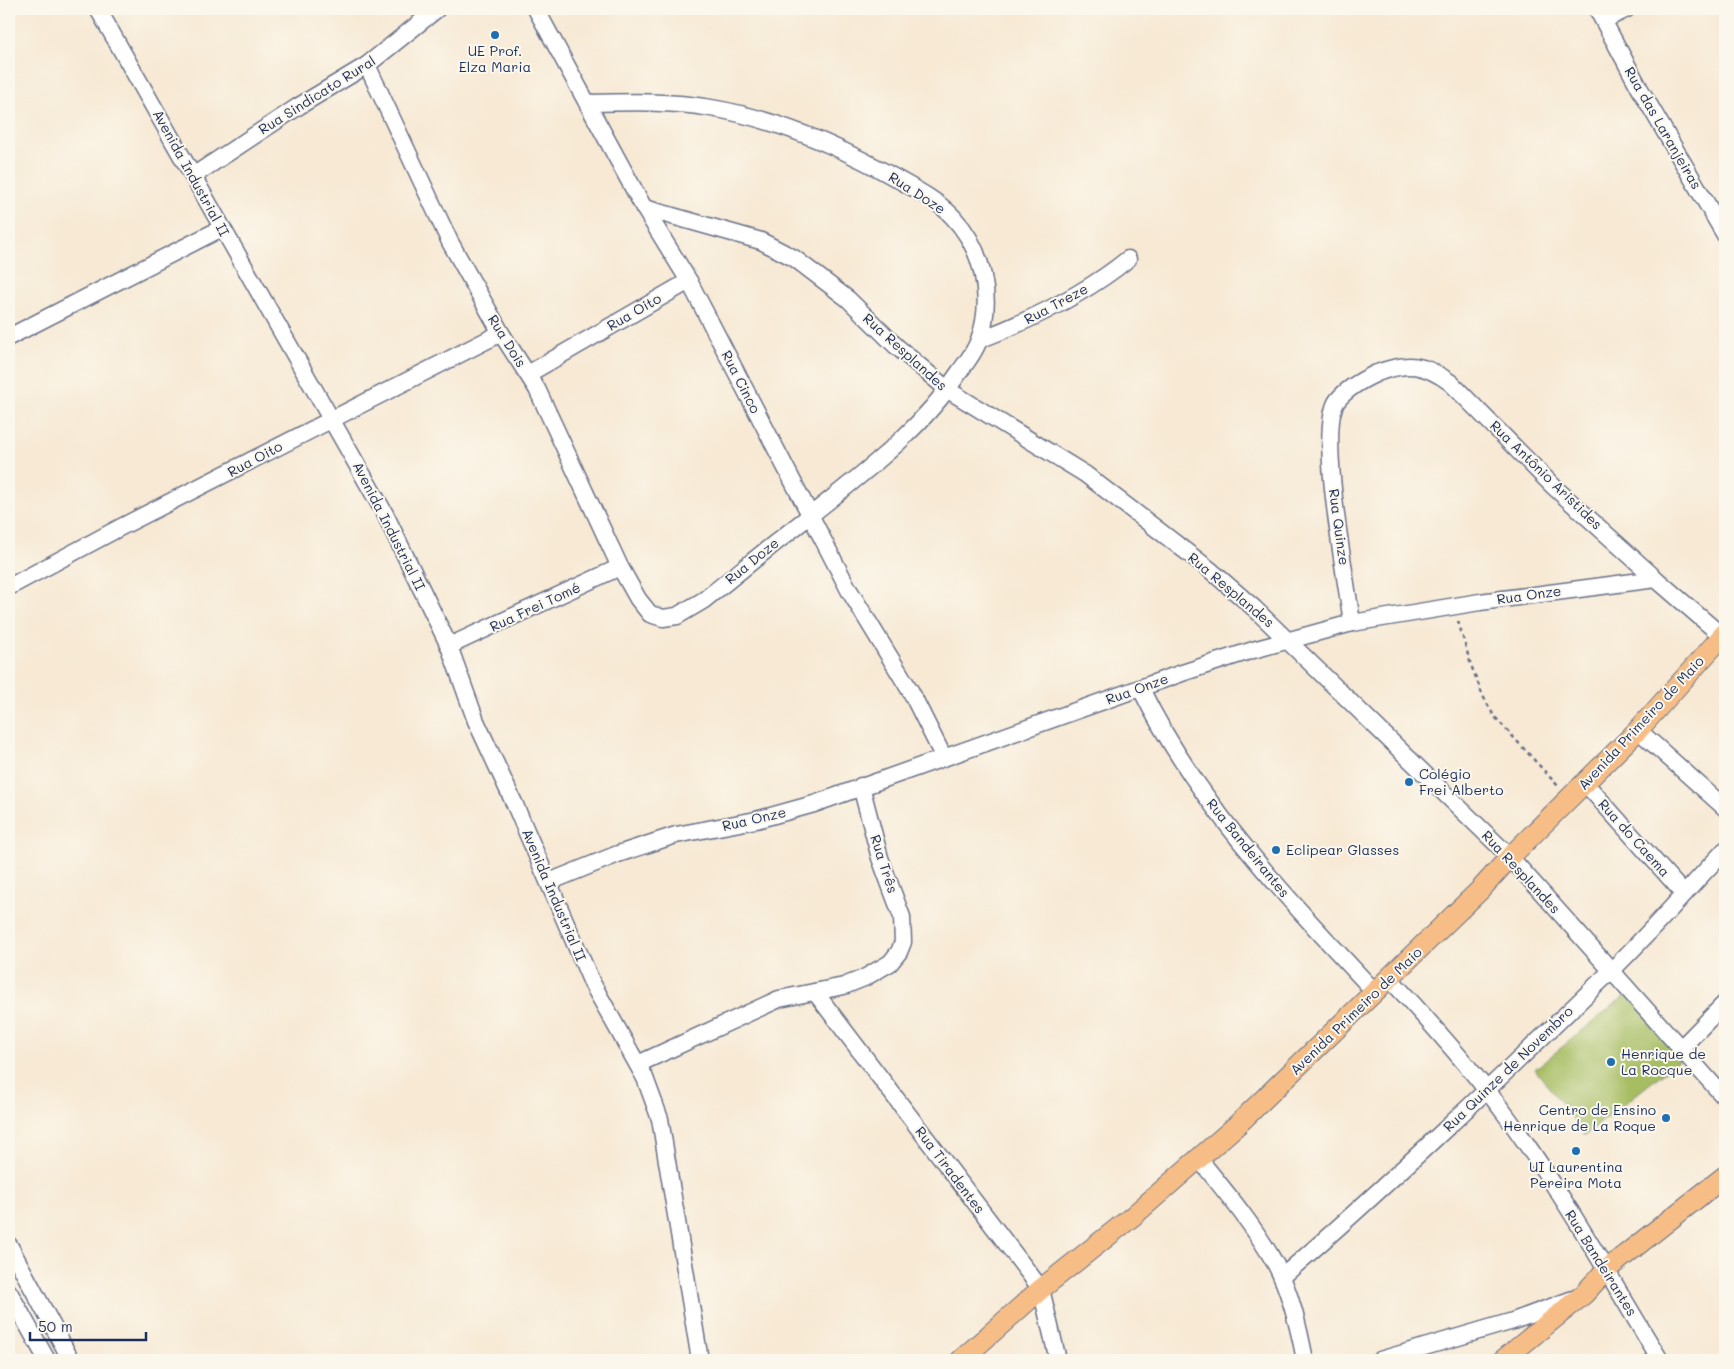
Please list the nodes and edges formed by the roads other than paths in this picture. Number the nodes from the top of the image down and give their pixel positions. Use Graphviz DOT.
graph roads {
  1 [pos="98,9"];
  2 [pos="436,9"];
  3 [pos="536,9"];
  4 [pos="1627,9"];
  5 [pos="418,14"];
  6 [pos="1600,14"];
  7 [pos="368,65"];
  8 [pos="589,103"];
  9 [pos="193,176"];
  10 [pos="644,208"];
  11 [pos="222,228"];
  12 [pos="1725,235"];
  13 [pos="1128,259"];
  14 [pos="689,281"];
  15 [pos="501,333"];
  16 [pos="9,337"];
  17 [pos="979,340"];
  18 [pos="1436,372"];
  19 [pos="528,374"];
  20 [pos="948,390"];
  21 [pos="332,419"];
  22 [pos="810,515"];
  23 [pos="620,568"];
  24 [pos="1656,579"];
  25 [pos="9,587"];
  26 [pos="650,614"];
  27 [pos="1352,623"];
  28 [pos="1724,635"];
  29 [pos="1290,640"];
  30 [pos="449,646"];
  31 [pos="1141,689"];
  32 [pos="1638,730"];
  33 [pos="943,756"];
  34 [pos="1585,783"];
  35 [pos="860,786"];
  36 [pos="1725,808"];
  37 [pos="1725,850"];
  38 [pos="1510,858"];
  39 [pos="549,882"];
  40 [pos="1684,894"];
  41 [pos="1612,970"];
  42 [pos="1390,979"];
  43 [pos="815,992"];
  44 [pos="1375,992"];
  45 [pos="1725,1003"];
  46 [pos="1682,1047"];
  47 [pos="638,1064"];
  48 [pos="1487,1090"];
  49 [pos="1725,1098"];
  50 [pos="1199,1159"];
  51 [pos="1725,1176"];
  52 [pos="9,1245"];
  53 [pos="1606,1270"];
  54 [pos="1282,1277"];
  55 [pos="1040,1289"];
  56 [pos="9,1292"];
  57 [pos="1584,1294"];
  58 [pos="47,1360"];
  59 [pos="71,1360"];
  60 [pos="700,1360"];
  61 [pos="961,1360"];
  62 [pos="1058,1360"];
  63 [pos="1304,1360"];
  64 [pos="1380,1360"];
  65 [pos="1503,1360"];
  66 [pos="1660,1360"];
  1 -- 9 [label="street, Avenida Industrial II"];
  2 -- 5 [label="street, Rua Sindicato Rural"];
  3 -- 8 [label="street, Rua Cinco"];
  4 -- 6 [label="street"];
  5 -- 7 [label="street, Rua Sindicato Rural"];
  6 -- 12 [label="street, Rua das Laranjeiras"];
  7 -- 9 [label="street, Rua Sindicato Rural"];
  7 -- 15 [label="street, Rua Dois"];
  8 -- 10 [label="street, Rua Cinco"];
  8 -- 17 [label="street, Rua Doze"];
  9 -- 11 [label="street, Avenida Industrial II"];
  10 -- 14 [label="street, Rua Cinco"];
  10 -- 20 [label="street, Rua Resplandes"];
  11 -- 16 [label="street"];
  11 -- 21 [label="street, Avenida Industrial II"];
  13 -- 17 [label="street, Rua Treze"];
  14 -- 19 [label="street, Rua Oito"];
  14 -- 22 [label="street, Rua Cinco"];
  15 -- 19 [label="street, Rua Dois"];
  15 -- 21 [label="street, Rua Oito"];
  17 -- 20 [label="street, Rua Doze"];
  18 -- 24 [label="street, Rua Antônio Aristides"];
  18 -- 27 [label="street, Rua Quinze"];
  19 -- 23 [label="street, Rua Dois"];
  20 -- 22 [label="street, Rua Doze"];
  20 -- 29 [label="street, Rua Resplandes"];
  21 -- 25 [label="street, Rua Oito"];
  21 -- 30 [label="street, Avenida Industrial II"];
  22 -- 26 [label="street, Rua Doze"];
  22 -- 33 [label="street, Rua Cinco"];
  23 -- 26 [label="street, Rua Dois"];
  23 -- 30 [label="street, Rua Frei Tomé"];
  24 -- 27 [label="street, Rua Onze"];
  24 -- 28 [label="street"];
  27 -- 29 [label="street, Rua Onze"];
  28 -- 32 [label="main road, Avenida Primeiro de Maio"];
  29 -- 31 [label="street, Rua Onze"];
  29 -- 38 [label="street, Rua Resplandes"];
  30 -- 39 [label="street, Avenida Industrial II"];
  31 -- 33 [label="street, Rua Onze"];
  31 -- 44 [label="street, Rua Bandeirantes"];
  32 -- 34 [label="main road, Avenida Primeiro de Maio"];
  32 -- 36 [label="street"];
  33 -- 35 [label="street, Rua Onze"];
  34 -- 38 [label="main road, Avenida Primeiro de Maio"];
  34 -- 40 [label="street, Rua do Caema"];
  35 -- 39 [label="street, Rua Onze"];
  35 -- 43 [label="street, Rua Três"];
  37 -- 40 [label="street, Rua Quinze de Novembro"];
  38 -- 41 [label="street, Rua Resplandes"];
  38 -- 42 [label="main road, Avenida Primeiro de Maio"];
  39 -- 47 [label="street, Avenida Industrial II"];
  40 -- 41 [label="street, Rua Quinze de Novembro"];
  41 -- 46 [label="street, Rua Resplandes"];
  41 -- 48 [label="street, Rua Quinze de Novembro"];
  42 -- 44 [label="main road, Avenida Primeiro de Maio"];
  42 -- 48 [label="street, Rua Bandeirantes"];
  43 -- 47 [label="street"];
  43 -- 55 [label="street, Rua Tiradentes"];
  44 -- 50 [label="main road, Avenida Primeiro de Maio"];
  45 -- 46 [label="street"];
  46 -- 49 [label="street, Rua Resplandes"];
  47 -- 60 [label="street, Avenida Industrial II"];
  48 -- 53 [label="street, Rua Bandeirantes"];
  48 -- 54 [label="street, Rua Quinze de Novembro"];
  50 -- 54 [label="street"];
  50 -- 55 [label="main road, Avenida Primeiro de Maio"];
  51 -- 53 [label="main road"];
  52 -- 59 [label="street"];
  53 -- 57 [label="main road"];
  53 -- 66 [label="street, Rua Bandeirantes"];
  54 -- 63 [label="street"];
  55 -- 61 [label="main road, Avenida Primeiro de Maio"];
  55 -- 62 [label="street, Rua Tiradentes"];
  56 -- 58 [label="street"];
  57 -- 64 [label="street"];
  57 -- 65 [label="main road"];
}
